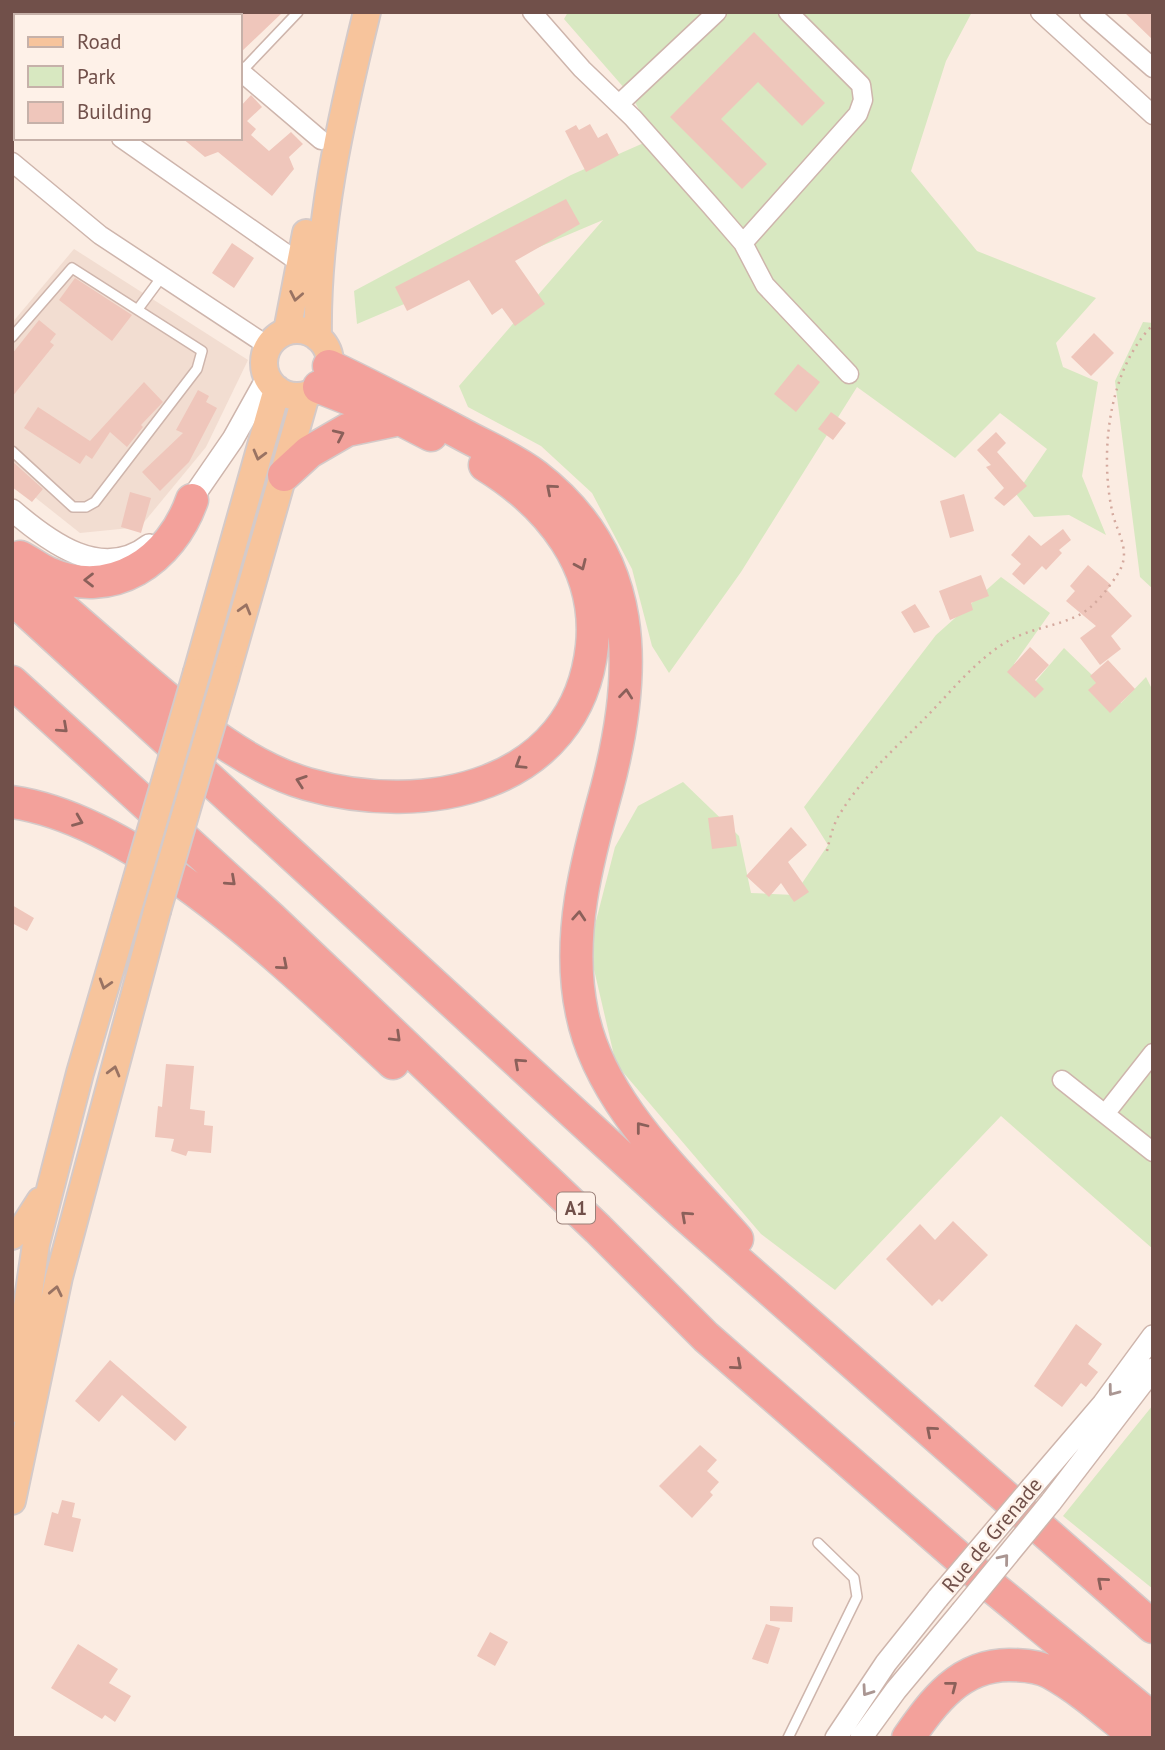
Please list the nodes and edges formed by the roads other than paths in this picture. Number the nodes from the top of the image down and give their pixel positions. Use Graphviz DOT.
graph roads {
  1 [pos="298,12"];
  2 [pos="348,12"];
  3 [pos="367,12"];
  4 [pos="532,12"];
  5 [pos="717,12"];
  6 [pos="788,12"];
  7 [pos="1040,12"];
  8 [pos="1089,12"];
  9 [pos="1153,68"];
  10 [pos="242,69"];
  11 [pos="242,73"];
  12 [pos="619,104"];
  13 [pos="1153,116"];
  14 [pos="124,140"];
  15 [pos="321,140"];
  16 [pos="12,162"];
  17 [pos="743,243"];
  18 [pos="301,264"];
  19 [pos="161,278"];
  20 [pos="138,309"];
  21 [pos="12,337"];
  22 [pos="278,338"];
  23 [pos="318,371"];
  24 [pos="849,374"];
  25 [pos="272,384"];
  26 [pos="400,419"];
  27 [pos="12,451"];
  28 [pos="284,475"];
  29 [pos="192,500"];
  30 [pos="12,510"];
  31 [pos="12,553"];
  32 [pos="12,564"];
  33 [pos="12,598"];
  34 [pos="12,682"];
  35 [pos="12,803"];
  36 [pos="1153,1053"];
  37 [pos="1062,1080"];
  38 [pos="1105,1114"];
  39 [pos="1153,1152"];
  40 [pos="51,1181"];
  41 [pos="12,1236"];
  42 [pos="1153,1336"];
  43 [pos="706,1337"];
  44 [pos="832,1344"];
  45 [pos="25,1352"];
  46 [pos="1153,1369"];
  47 [pos="12,1409"];
  48 [pos="12,1501"];
  49 [pos="818,1543"];
  50 [pos="1153,1627"];
  51 [pos="1153,1719"];
  52 [pos="788,1738"];
  53 [pos="836,1738"];
  54 [pos="861,1738"];
  55 [pos="908,1738"];
  56 [pos="1138,1738"];
  1 -- 10 [label="lane"];
  2 -- 15 [label="main road"];
  3 -- 23 [label="main road"];
  4 -- 12 [label="street"];
  5 -- 12 [label="street"];
  6 -- 17 [label="street"];
  7 -- 13 [label="street"];
  8 -- 9 [label="street"];
  11 -- 15 [label="street"];
  12 -- 17 [label="street"];
  14 -- 18 [label="street"];
  15 -- 18 [label="main road"];
  16 -- 19 [label="street"];
  17 -- 24 [label="street"];
  18 -- 22 [label="main road, one-way"];
  19 -- 20 [label="lane"];
  19 -- 22 [label="street"];
  20 -- 21 [label="lane"];
  20 -- 27 [label="lane"];
  22 -- 23 [label="main road"];
  22 -- 25 [label="main road"];
  23 -- 25 [label="main road"];
  23 -- 26 [label="highway"];
  23 -- 28 [label="main road"];
  44 -- 23 [label="highway, one-way"];
  25 -- 29 [label="street"];
  25 -- 40 [label="main road, one-way, bridge"];
  28 -- 26 [label="highway, one-way"];
  26 -- 32 [label="highway, one-way"];
  45 -- 28 [label="main road, one-way, bridge"];
  29 -- 30 [label="street"];
  29 -- 31 [label="highway, one-way"];
  44 -- 33 [label="highway, one-way"];
  34 -- 43 [label="highway, A1, one-way"];
  35 -- 43 [label="highway, one-way"];
  36 -- 38 [label="street"];
  37 -- 38 [label="street"];
  38 -- 39 [label="street"];
  40 -- 41 [label="main road"];
  40 -- 45 [label="main road"];
  42 -- 53 [label="street, Rue de Grenade, one-way, bridge"];
  43 -- 51 [label="highway, A1, one-way"];
  50 -- 44 [label="highway, one-way"];
  45 -- 47 [label="main road"];
  45 -- 48 [label="main road"];
  54 -- 46 [label="street, Rue de Grenade, one-way, bridge"];
  49 -- 52 [label="lane"];
  55 -- 56 [label="highway, one-way"];
}
